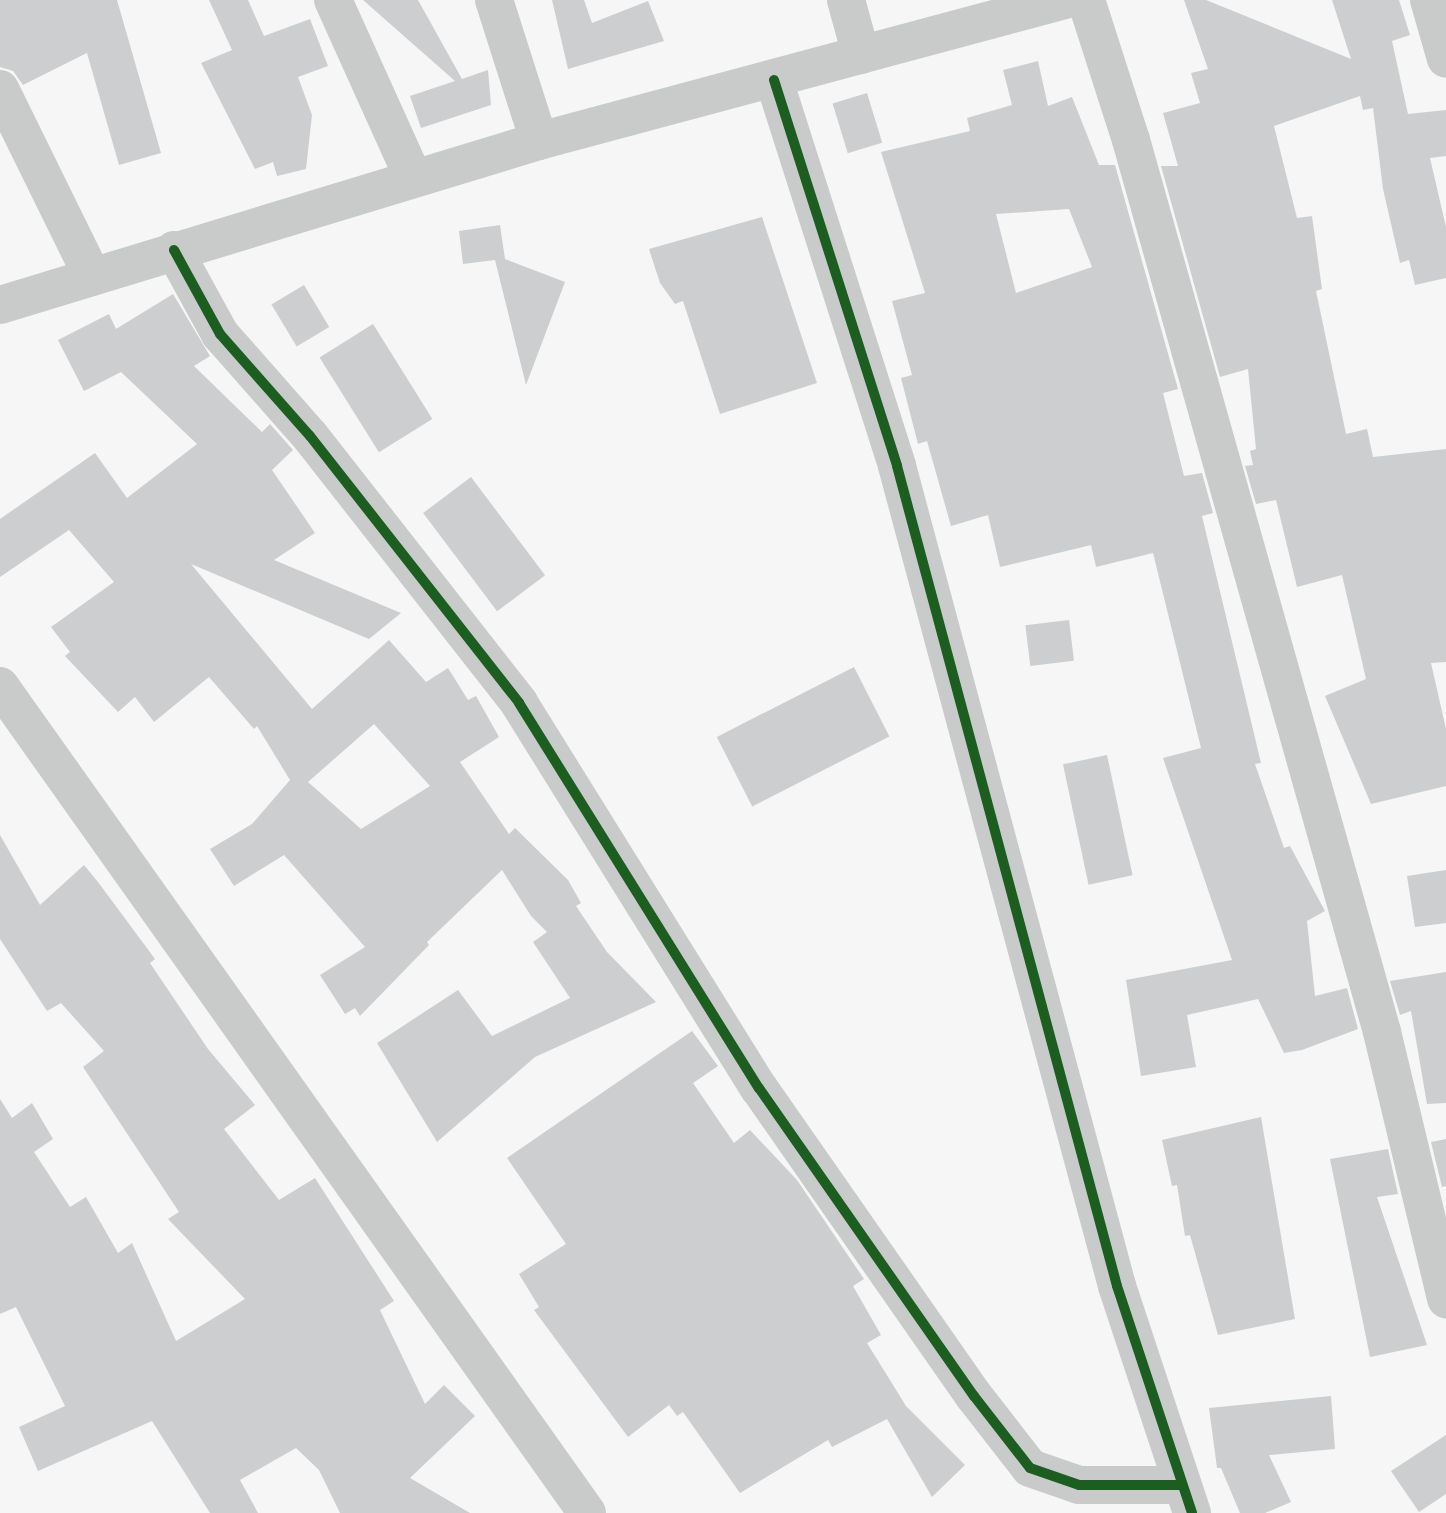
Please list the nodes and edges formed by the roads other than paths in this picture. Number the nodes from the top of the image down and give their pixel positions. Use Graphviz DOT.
graph roads {
  1 [pos="333,0"];
  2 [pos="494,0"];
  3 [pos="846,0"];
  4 [pos="1065,0"];
  5 [pos="1086,0"];
  6 [pos="1429,0"];
  7 [pos="861,55"];
  8 [pos="1446,59"];
  9 [pos="774,80"];
  10 [pos="0,89"];
  11 [pos="539,141"];
  12 [pos="413,177"];
  13 [pos="174,250"];
  14 [pos="91,274"];
  15 [pos="0,304"];
  16 [pos="0,686"];
  17 [pos="1446,1300"];
  18 [pos="1186,1499"];
  19 [pos="587,1513"];
  1 -- 12 [label="street"];
  2 -- 11 [label="street"];
  3 -- 7 [label="street"];
  4 -- 7 [label="street"];
  5 -- 17 [label="street"];
  6 -- 8 [label="street"];
  7 -- 9 [label="street"];
  9 -- 11 [label="street"];
  9 -- 18 [label="street"];
  10 -- 14 [label="street"];
  11 -- 12 [label="street"];
  12 -- 13 [label="street"];
  13 -- 14 [label="street"];
  13 -- 18 [label="street"];
  14 -- 15 [label="street"];
  16 -- 19 [label="street"];
}
